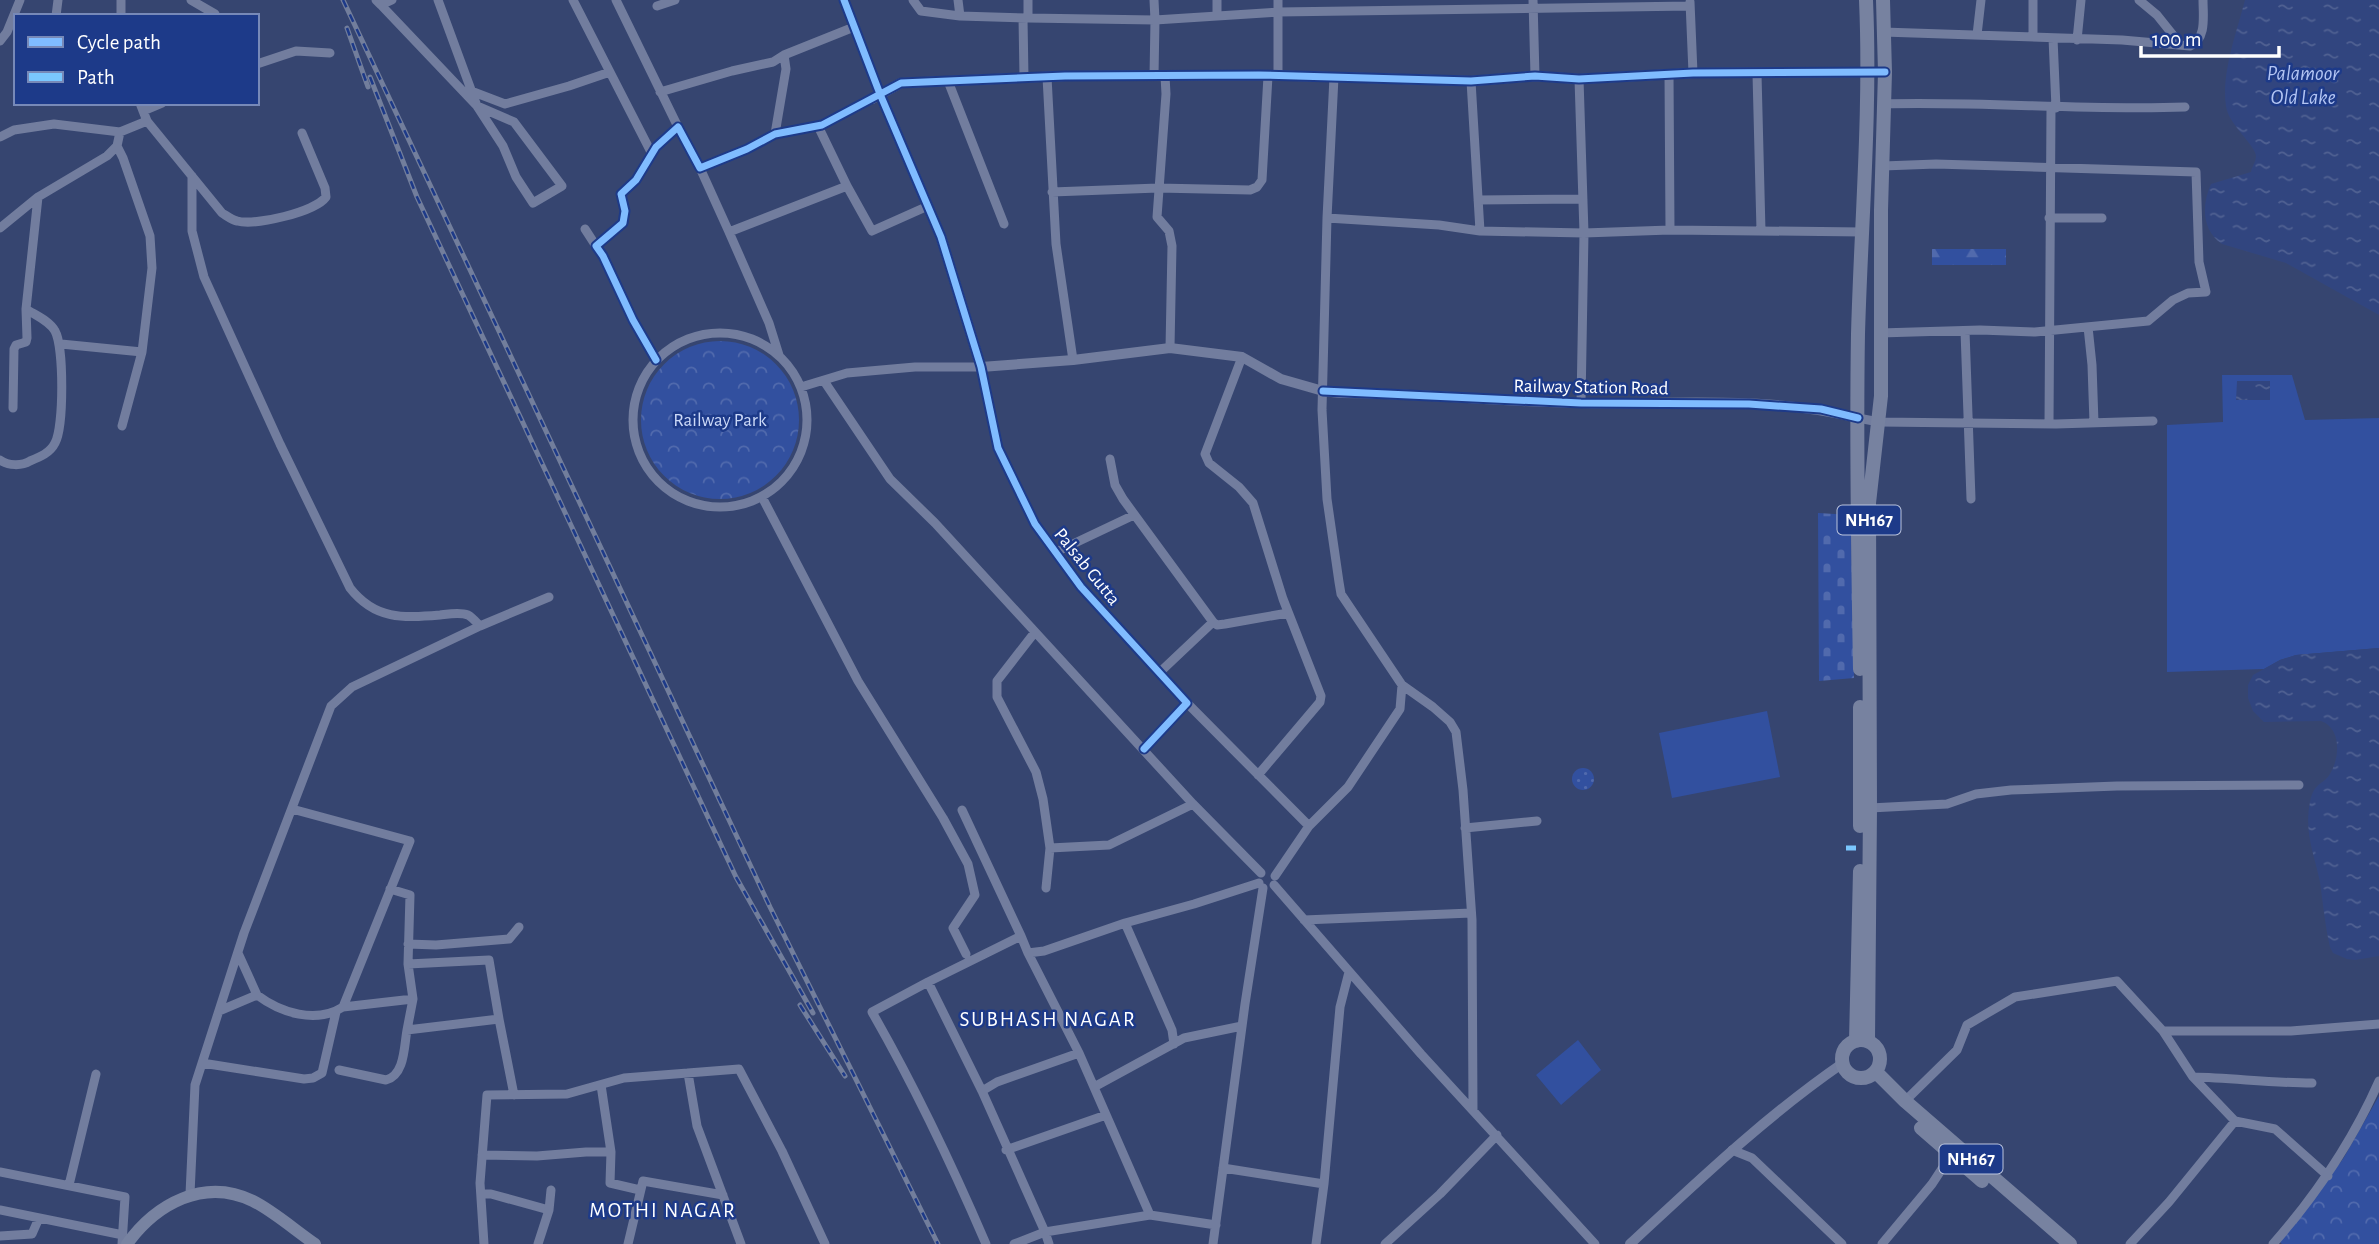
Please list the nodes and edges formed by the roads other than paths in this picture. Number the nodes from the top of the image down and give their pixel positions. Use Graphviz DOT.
graph roads {
  1 [pos="191,0"];
  2 [pos="392,0"];
  3 [pos="438,0"];
  4 [pos="573,0"];
  5 [pos="616,0"];
  6 [pos="675,0"];
  7 [pos="844,0"];
  8 [pos="913,0"];
  9 [pos="958,0"];
  10 [pos="1028,0"];
  11 [pos="1154,0"];
  12 [pos="1217,0"];
  13 [pos="1278,0"];
  14 [pos="1866,0"];
  15 [pos="1882,0"];
  16 [pos="1980,0"];
  17 [pos="2033,0"];
  18 [pos="2081,0"];
  19 [pos="2139,0"];
  20 [pos="2203,0"];
  21 [pos="379,2"];
  22 [pos="1616,3"];
  23 [pos="1690,3"];
  24 [pos="1467,4"];
  25 [pos="1533,4"];
  26 [pos="657,6"];
  27 [pos="1278,12"];
  28 [pos="215,14"];
  29 [pos="14,16"];
  30 [pos="960,16"];
  31 [pos="1217,16"];
  32 [pos="1026,18"];
  33 [pos="1155,20"];
  34 [pos="854,27"];
  35 [pos="1883,32"];
  36 [pos="1976,35"];
  37 [pos="2032,37"];
  38 [pos="2053,38"];
  39 [pos="2077,40"];
  40 [pos="0,41"];
  41 [pos="2181,45"];
  42 [pos="330,53"];
  43 [pos="784,55"];
  44 [pos="259,63"];
  45 [pos="610,72"];
  46 [pos="1869,72"];
  47 [pos="1885,72"];
  48 [pos="1693,73"];
  49 [pos="1669,74"];
  50 [pos="1757,74"];
  51 [pos="1160,76"];
  52 [pos="1273,76"];
  53 [pos="1535,76"];
  54 [pos="1047,77"];
  55 [pos="1334,77"];
  56 [pos="1024,78"];
  57 [pos="1579,79"];
  58 [pos="948,81"];
  59 [pos="1471,81"];
  60 [pos="471,91"];
  61 [pos="660,92"];
  62 [pos="876,97"];
  63 [pos="1883,104"];
  64 [pos="477,106"];
  65 [pos="142,107"];
  66 [pos="2185,107"];
  67 [pos="2053,108"];
  68 [pos="147,121"];
  69 [pos="818,126"];
  70 [pos="678,127"];
  71 [pos="120,132"];
  72 [pos="302,133"];
  73 [pos="775,134"];
  74 [pos="0,137"];
  75 [pos="117,146"];
  76 [pos="652,154"];
  77 [pos="1883,166"];
  78 [pos="700,168"];
  79 [pos="2050,168"];
  80 [pos="192,176"];
  81 [pos="847,186"];
  82 [pos="1158,188"];
  83 [pos="1052,192"];
  84 [pos="38,197"];
  85 [pos="1583,199"];
  86 [pos="1478,200"];
  87 [pos="928,206"];
  88 [pos="1327,218"];
  89 [pos="2049,218"];
  90 [pos="2102,218"];
  91 [pos="1004,225"];
  92 [pos="0,228"];
  93 [pos="585,229"];
  94 [pos="1670,230"];
  95 [pos="1479,231"];
  96 [pos="1761,231"];
  97 [pos="729,232"];
  98 [pos="1863,232"];
  99 [pos="1584,233"];
  100 [pos="596,246"];
  101 [pos="26,309"];
  102 [pos="2088,327"];
  103 [pos="1965,331"];
  104 [pos="2048,331"];
  105 [pos="1880,333"];
  106 [pos="61,344"];
  107 [pos="1170,348"];
  108 [pos="142,352"];
  109 [pos="779,355"];
  110 [pos="1242,357"];
  111 [pos="656,360"];
  112 [pos="1073,360"];
  113 [pos="981,367"];
  114 [pos="824,382"];
  115 [pos="801,387"];
  116 [pos="1323,391"];
  117 [pos="1581,403"];
  118 [pos="13,408"];
  119 [pos="1858,418"];
  120 [pos="2153,421"];
  121 [pos="1879,422"];
  122 [pos="1967,422"];
  123 [pos="2094,423"];
  124 [pos="2049,424"];
  125 [pos="122,426"];
  126 [pos="1110,459"];
  127 [pos="0,460"];
  128 [pos="762,497"];
  129 [pos="1971,499"];
  130 [pos="1134,515"];
  131 [pos="1056,552"];
  132 [pos="550,597"];
  133 [pos="1288,613"];
  134 [pos="1213,622"];
  135 [pos="480,626"];
  136 [pos="1035,632"];
  137 [pos="1159,673"];
  138 [pos="1402,685"];
  139 [pos="1187,703"];
  140 [pos="1143,749"];
  141 [pos="1258,775"];
  142 [pos="2299,785"];
  143 [pos="1193,804"];
  144 [pos="1870,808"];
  145 [pos="292,809"];
  146 [pos="962,810"];
  147 [pos="1537,821"];
  148 [pos="1309,826"];
  149 [pos="1465,828"];
  150 [pos="1050,848"];
  151 [pos="1261,881"];
  152 [pos="1274,881"];
  153 [pos="1046,888"];
  154 [pos="390,889"];
  155 [pos="1471,913"];
  156 [pos="1304,920"];
  157 [pos="1125,923"];
  158 [pos="519,927"];
  159 [pos="1021,936"];
  160 [pos="408,944"];
  161 [pos="238,953"];
  162 [pos="1028,953"];
  163 [pos="966,954"];
  164 [pos="408,964"];
  165 [pos="1349,972"];
  166 [pos="928,982"];
  167 [pos="257,995"];
  168 [pos="413,999"];
  169 [pos="340,1009"];
  170 [pos="219,1011"];
  171 [pos="499,1019"];
  172 [pos="2379,1024"];
  173 [pos="1242,1026"];
  174 [pos="407,1030"];
  175 [pos="2163,1031"];
  176 [pos="1862,1041"];
  177 [pos="1174,1044"];
  178 [pos="1079,1053"];
  179 [pos="202,1063"];
  180 [pos="1843,1063"];
  181 [pos="339,1070"];
  182 [pos="688,1073"];
  183 [pos="96,1074"];
  184 [pos="1872,1074"];
  185 [pos="2193,1077"];
  186 [pos="2379,1081"];
  187 [pos="2312,1083"];
  188 [pos="601,1085"];
  189 [pos="1094,1087"];
  190 [pos="982,1091"];
  191 [pos="514,1095"];
  192 [pos="1905,1101"];
  193 [pos="1473,1110"];
  194 [pos="1106,1115"];
  195 [pos="2235,1121"];
  196 [pos="1497,1135"];
  197 [pos="1006,1150"];
  198 [pos="1732,1150"];
  199 [pos="611,1152"];
  200 [pos="482,1155"];
  201 [pos="1951,1155"];
  202 [pos="1223,1168"];
  203 [pos="0,1172"];
  204 [pos="2328,1176"];
  205 [pos="1324,1184"];
  206 [pos="69,1185"];
  207 [pos="551,1190"];
  208 [pos="640,1190"];
  209 [pos="190,1194"];
  210 [pos="481,1194"];
  211 [pos="723,1195"];
  212 [pos="0,1210"];
  213 [pos="548,1210"];
  214 [pos="1150,1214"];
  215 [pos="39,1218"];
  216 [pos="1216,1225"];
  217 [pos="1045,1232"];
  218 [pos="0,1236"];
  219 [pos="25,1239"];
  220 [pos="124,1241"];
  221 [pos="2275,1243"];
  222 [pos="315,1244"];
  223 [pos="484,1244"];
  224 [pos="538,1244"];
  225 [pos="628,1244"];
  226 [pos="741,1244"];
  227 [pos="825,1244"];
  228 [pos="986,1244"];
  229 [pos="1014,1244"];
  230 [pos="1049,1244"];
  231 [pos="1213,1244"];
  232 [pos="1315,1244"];
  233 [pos="1385,1244"];
  234 [pos="1595,1244"];
  235 [pos="1630,1244"];
  236 [pos="1842,1244"];
  237 [pos="1882,1244"];
  238 [pos="2055,1244"];
  239 [pos="2070,1244"];
  240 [pos="2130,1244"];
  1 -- 28 [label="street"];
  2 -- 21 [label="street"];
  3 -- 60 [label="street"];
  4 -- 45 [label="street"];
  5 -- 61 [label="street"];
  6 -- 26 [label="street"];
  7 -- 34 [label="street"];
  8 -- 30 [label="street"];
  9 -- 30 [label="street"];
  10 -- 32 [label="street"];
  11 -- 33 [label="street"];
  12 -- 31 [label="street"];
  13 -- 27 [label="street"];
  14 -- 46 [label="highway, NH167"];
  15 -- 35 [label="highway, NH167"];
  16 -- 36 [label="street"];
  17 -- 37 [label="street"];
  18 -- 39 [label="street"];
  19 -- 41 [label="street"];
  20 -- 41 [label="street"];
  21 -- 64 [label="street"];
  22 -- 23 [label="street"];
  22 -- 25 [label="street"];
  23 -- 48 [label="street"];
  24 -- 25 [label="street"];
  24 -- 27 [label="street"];
  25 -- 53 [label="street"];
  27 -- 31 [label="street"];
  27 -- 52 [label="street"];
  29 -- 40 [label="street"];
  30 -- 32 [label="street"];
  31 -- 33 [label="street"];
  32 -- 33 [label="street"];
  32 -- 56 [label="street"];
  33 -- 51 [label="street"];
  34 -- 43 [label="street"];
  34 -- 62 [label="street"];
  35 -- 36 [label="street"];
  35 -- 47 [label="highway, NH167"];
  36 -- 37 [label="street"];
  37 -- 38 [label="street"];
  38 -- 39 [label="street"];
  38 -- 67 [label="street"];
  39 -- 41 [label="street"];
  42 -- 44 [label="street"];
  43 -- 61 [label="street"];
  43 -- 73 [label="street"];
  45 -- 60 [label="street"];
  45 -- 76 [label="street"];
  46 -- 47 [label="street"];
  46 -- 50 [label="street"];
  46 -- 98 [label="highway, NH167"];
  47 -- 63 [label="highway, NH167"];
  48 -- 49 [label="street"];
  48 -- 50 [label="street"];
  49 -- 57 [label="street"];
  49 -- 94 [label="street"];
  50 -- 96 [label="street"];
  51 -- 52 [label="street"];
  51 -- 54 [label="street"];
  51 -- 82 [label="street"];
  52 -- 55 [label="street"];
  52 -- 82 [label="street"];
  53 -- 57 [label="street"];
  53 -- 59 [label="street"];
  54 -- 56 [label="street"];
  54 -- 83 [label="street"];
  55 -- 59 [label="street"];
  55 -- 88 [label="street"];
  56 -- 58 [label="street"];
  57 -- 85 [label="street"];
  58 -- 62 [label="street"];
  58 -- 91 [label="street"];
  59 -- 86 [label="street"];
  60 -- 64 [label="street"];
  61 -- 70 [label="street"];
  62 -- 69 [label="street"];
  62 -- 87 [label="street"];
  63 -- 67 [label="street"];
  63 -- 77 [label="highway, NH167"];
  64 -- 64 [label="street"];
  65 -- 68 [label="street"];
  66 -- 67 [label="street"];
  67 -- 79 [label="street"];
  68 -- 71 [label="street"];
  68 -- 80 [label="street"];
  69 -- 73 [label="street"];
  69 -- 81 [label="street"];
  70 -- 76 [label="street"];
  70 -- 78 [label="street"];
  71 -- 74 [label="street"];
  71 -- 75 [label="street"];
  72 -- 80 [label="street"];
  73 -- 78 [label="street"];
  75 -- 84 [label="street"];
  75 -- 108 [label="street"];
  76 -- 100 [label="street"];
  77 -- 79 [label="street"];
  77 -- 105 [label="highway, NH167"];
  78 -- 97 [label="street"];
  79 -- 89 [label="street"];
  79 -- 102 [label="street"];
  80 -- 135 [label="street"];
  81 -- 87 [label="street"];
  81 -- 97 [label="street"];
  82 -- 83 [label="street"];
  82 -- 107 [label="street"];
  83 -- 112 [label="street"];
  84 -- 92 [label="street"];
  84 -- 101 [label="street"];
  85 -- 86 [label="street"];
  85 -- 99 [label="street"];
  86 -- 95 [label="street"];
  87 -- 113 [label="street"];
  88 -- 95 [label="street"];
  88 -- 116 [label="street"];
  89 -- 90 [label="street"];
  89 -- 104 [label="street"];
  93 -- 100 [label="street"];
  94 -- 96 [label="street"];
  94 -- 99 [label="street"];
  95 -- 99 [label="street"];
  96 -- 98 [label="street"];
  97 -- 109 [label="street"];
  98 -- 119 [label="highway, NH167"];
  99 -- 117 [label="street"];
  100 -- 111 [label="street"];
  101 -- 106 [label="street"];
  101 -- 118 [label="street"];
  102 -- 104 [label="street"];
  102 -- 123 [label="street"];
  103 -- 104 [label="street"];
  103 -- 105 [label="street"];
  103 -- 122 [label="street"];
  104 -- 124 [label="street"];
  105 -- 121 [label="highway, NH167"];
  106 -- 108 [label="street"];
  106 -- 127 [label="street"];
  107 -- 110 [label="street"];
  107 -- 112 [label="street"];
  108 -- 125 [label="street"];
  109 -- 111 [label="street"];
  109 -- 115 [label="street"];
  110 -- 116 [label="street, Railway Station Road"];
  110 -- 133 [label="street"];
  111 -- 128 [label="street"];
  112 -- 113 [label="street"];
  113 -- 114 [label="street"];
  113 -- 131 [label="street, Palsab Gutta"];
  114 -- 115 [label="street"];
  114 -- 136 [label="street"];
  115 -- 128 [label="street"];
  116 -- 117 [label="street, Railway Station Road"];
  116 -- 138 [label="street"];
  117 -- 119 [label="street, Railway Station Road"];
  119 -- 121 [label="street"];
  119 -- 176 [label="highway, NH167"];
  120 -- 123 [label="street"];
  121 -- 122 [label="street"];
  121 -- 144 [label="highway, NH167"];
  122 -- 124 [label="street"];
  122 -- 129 [label="street"];
  123 -- 124 [label="street"];
  126 -- 130 [label="street"];
  128 -- 163 [label="street"];
  130 -- 131 [label="street"];
  130 -- 134 [label="street"];
  131 -- 137 [label="street, Palsab Gutta"];
  132 -- 135 [label="street"];
  133 -- 134 [label="street"];
  133 -- 141 [label="street"];
  134 -- 137 [label="street"];
  135 -- 145 [label="street"];
  136 -- 140 [label="street"];
  136 -- 150 [label="street"];
  137 -- 139 [label="street, Palsab Gutta"];
  138 -- 148 [label="street"];
  138 -- 149 [label="street"];
  139 -- 140 [label="street"];
  139 -- 141 [label="street, Palsab Gutta"];
  140 -- 143 [label="street"];
  141 -- 148 [label="street, Palsab Gutta"];
  142 -- 144 [label="street"];
  143 -- 150 [label="street"];
  143 -- 151 [label="street"];
  144 -- 176 [label="highway, NH167"];
  145 -- 154 [label="street"];
  145 -- 161 [label="street"];
  146 -- 159 [label="street"];
  147 -- 149 [label="street"];
  148 -- 152 [label="street"];
  149 -- 155 [label="street"];
  150 -- 153 [label="street"];
  151 -- 152 [label="street"];
  151 -- 152 [label="street"];
  151 -- 157 [label="street"];
  151 -- 173 [label="street"];
  152 -- 156 [label="street"];
  154 -- 160 [label="street"];
  154 -- 169 [label="street"];
  155 -- 156 [label="street"];
  155 -- 193 [label="street"];
  156 -- 165 [label="street"];
  157 -- 162 [label="street"];
  157 -- 177 [label="street"];
  158 -- 160 [label="street"];
  159 -- 162 [label="street"];
  159 -- 166 [label="street"];
  160 -- 164 [label="street"];
  161 -- 167 [label="street"];
  161 -- 170 [label="street"];
  162 -- 178 [label="street"];
  164 -- 168 [label="street"];
  164 -- 171 [label="street"];
  165 -- 193 [label="street"];
  165 -- 205 [label="street"];
  166 -- 190 [label="street"];
  166 -- 228 [label="street"];
  167 -- 169 [label="street"];
  167 -- 170 [label="street"];
  168 -- 169 [label="street"];
  168 -- 174 [label="street"];
  169 -- 179 [label="street"];
  170 -- 179 [label="street"];
  171 -- 174 [label="street"];
  171 -- 191 [label="street"];
  172 -- 175 [label="street"];
  173 -- 177 [label="street"];
  173 -- 202 [label="street"];
  174 -- 181 [label="street"];
  175 -- 185 [label="street"];
  175 -- 192 [label="street"];
  176 -- 180 [label="highway, NH167"];
  176 -- 184 [label="highway, NH167"];
  177 -- 189 [label="street"];
  178 -- 189 [label="street"];
  178 -- 190 [label="street"];
  179 -- 209 [label="street"];
  180 -- 184 [label="highway, NH167"];
  180 -- 198 [label="street"];
  182 -- 188 [label="street"];
  182 -- 211 [label="street"];
  182 -- 227 [label="street"];
  183 -- 206 [label="street"];
  184 -- 192 [label="highway, NH167"];
  184 -- 201 [label="highway, NH167"];
  185 -- 187 [label="street"];
  185 -- 195 [label="street"];
  186 -- 204 [label="street"];
  188 -- 191 [label="street"];
  188 -- 199 [label="street"];
  189 -- 194 [label="street"];
  190 -- 197 [label="street"];
  191 -- 200 [label="street"];
  192 -- 239 [label="highway, NH167"];
  193 -- 196 [label="street"];
  194 -- 197 [label="street"];
  194 -- 214 [label="street"];
  195 -- 204 [label="street"];
  195 -- 240 [label="street"];
  196 -- 233 [label="street"];
  196 -- 234 [label="street"];
  197 -- 217 [label="street"];
  198 -- 235 [label="street"];
  198 -- 236 [label="street"];
  199 -- 200 [label="street"];
  199 -- 208 [label="street"];
  200 -- 210 [label="street"];
  201 -- 237 [label="street"];
  201 -- 238 [label="highway, NH167"];
  202 -- 205 [label="street"];
  202 -- 216 [label="street"];
  203 -- 206 [label="street"];
  204 -- 221 [label="street"];
  205 -- 232 [label="street"];
  206 -- 220 [label="street"];
  207 -- 213 [label="street"];
  208 -- 211 [label="street"];
  208 -- 225 [label="street"];
  209 -- 220 [label="main road"];
  209 -- 222 [label="main road"];
  210 -- 213 [label="street"];
  210 -- 223 [label="street"];
  211 -- 226 [label="street"];
  212 -- 215 [label="street"];
  213 -- 224 [label="street"];
  214 -- 216 [label="street"];
  214 -- 217 [label="street"];
  215 -- 219 [label="street"];
  215 -- 220 [label="street"];
  216 -- 231 [label="street"];
  217 -- 229 [label="street"];
  217 -- 230 [label="street"];
  218 -- 219 [label="street"];
}
